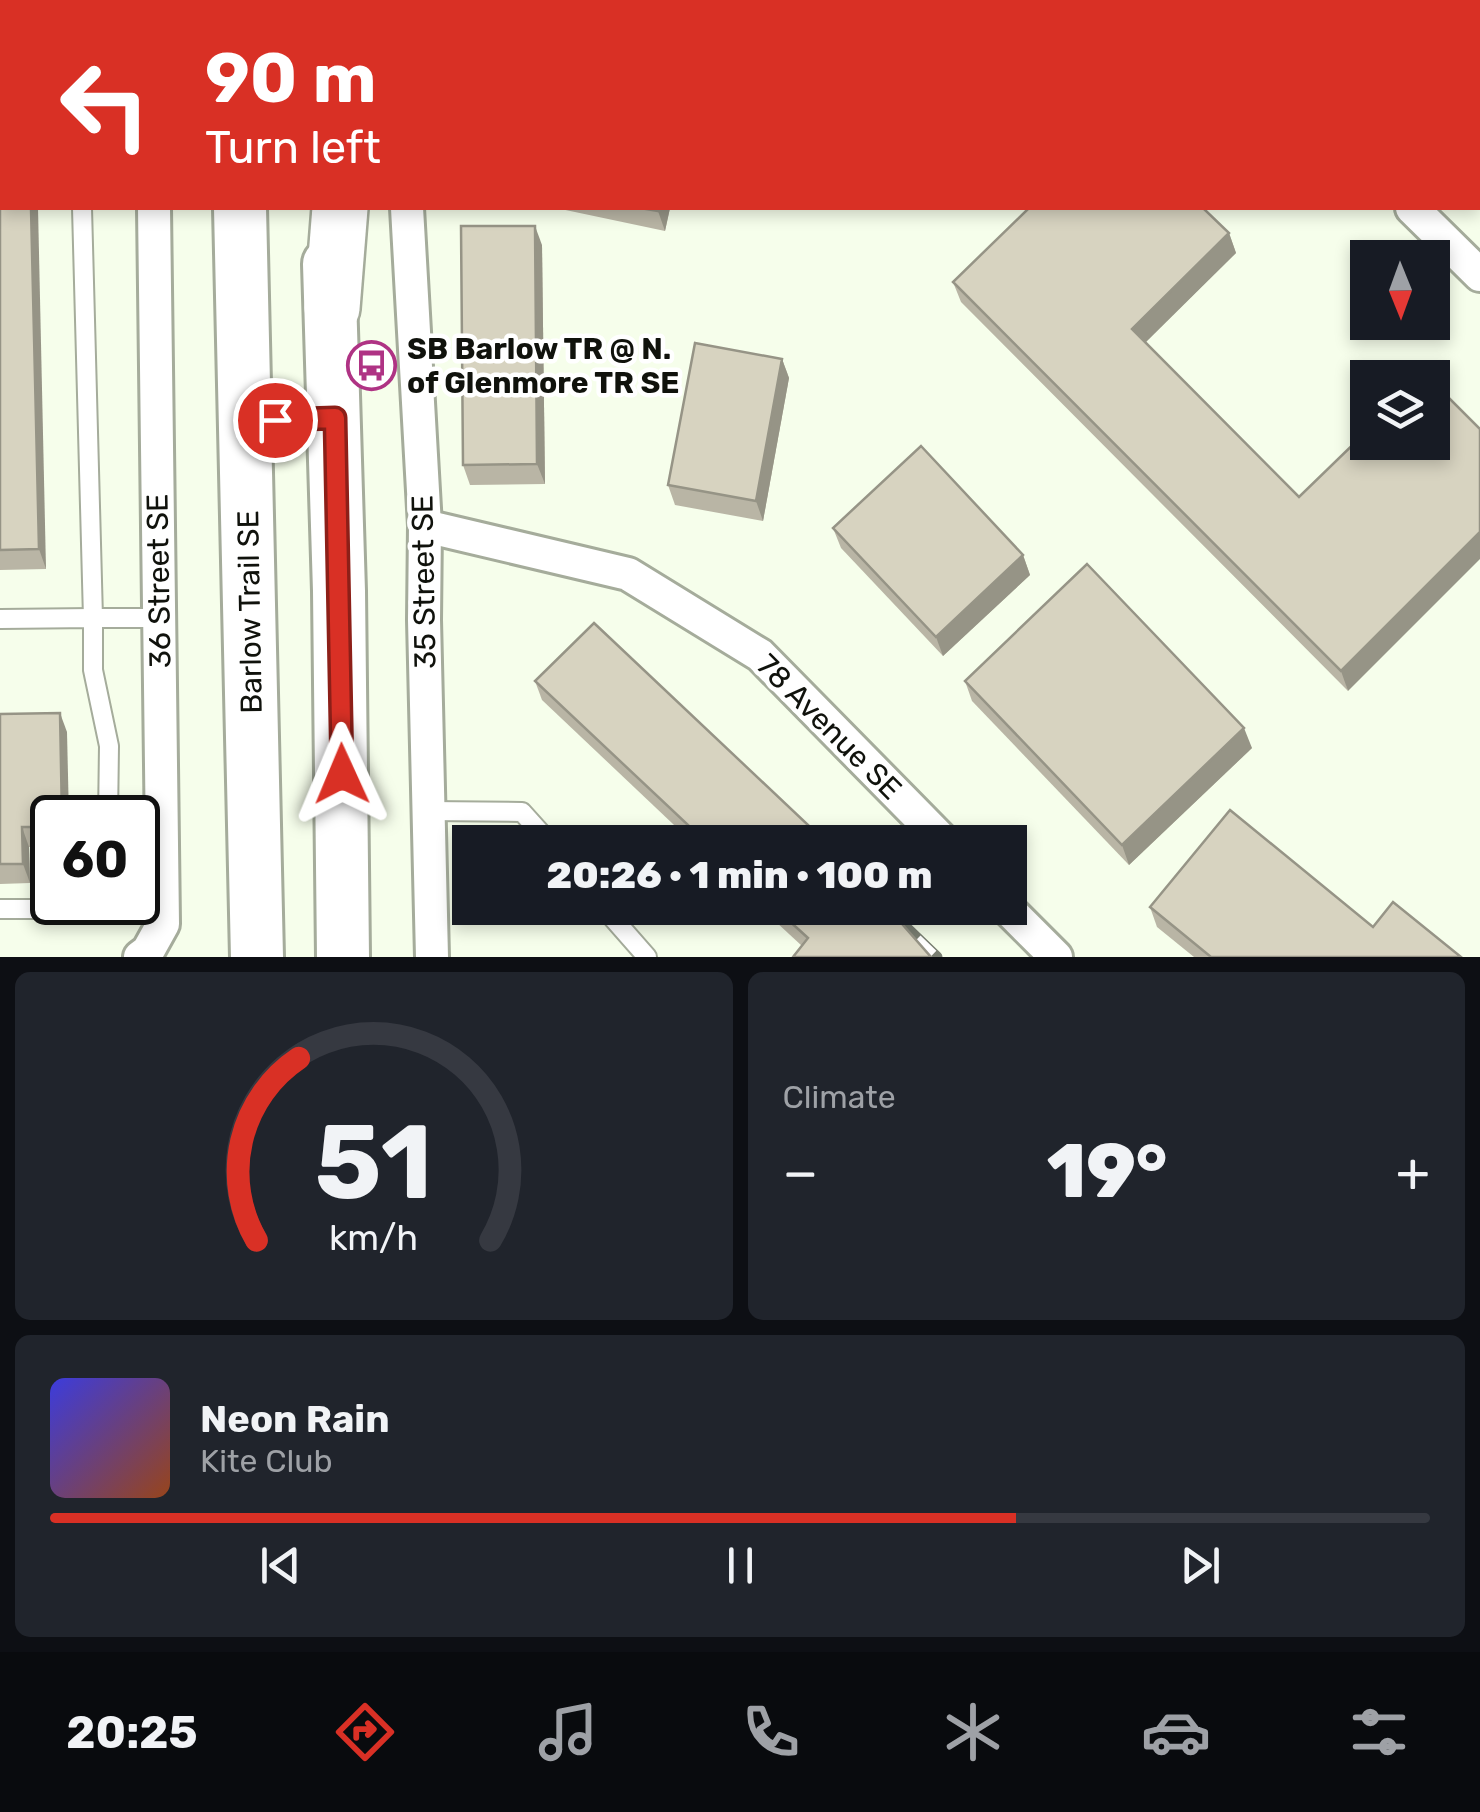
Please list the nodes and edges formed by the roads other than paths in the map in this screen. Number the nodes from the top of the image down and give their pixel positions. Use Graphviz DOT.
graph roads {
  1 [pos="82,210"];
  2 [pos="154,210"];
  3 [pos="325,210"];
  4 [pos="340,210"];
  5 [pos="407,210"];
  6 [pos="1414,210"];
  7 [pos="240,211"];
  8 [pos="1480,275"];
  9 [pos="332,308"];
  10 [pos="335,418"];
  11 [pos="245,421"];
  12 [pos="425,526"];
  13 [pos="92,618"];
  14 [pos="160,618"];
  15 [pos="0,619"];
  16 [pos="108,795"];
  17 [pos="428,811"];
  18 [pos="533,825"];
  19 [pos="927,825"];
  20 [pos="30,909"];
  21 [pos="0,910"];
  22 [pos="619,925"];
  23 [pos="1024,925"];
  24 [pos="145,955"];
  25 [pos="258,957"];
  26 [pos="344,957"];
  27 [pos="432,957"];
  28 [pos="647,957"];
  29 [pos="1056,957"];
  1 -- 13 [label="lane"];
  2 -- 14 [label="street, 36 Street SE"];
  3 -- 9 [label="main road"];
  4 -- 9 [label="highway"];
  5 -- 12 [label="street, 35 Street SE"];
  6 -- 8 [label="street"];
  7 -- 11 [label="main road, Barlow Trail SE"];
  9 -- 10 [label="main road"];
  10 -- 11 [label="lane"];
  10 -- 26 [label="main road"];
  11 -- 25 [label="main road, Barlow Trail SE"];
  12 -- 17 [label="street, 35 Street SE"];
  12 -- 19 [label="street, 78 Avenue SE"];
  13 -- 14 [label="lane"];
  13 -- 15 [label="lane"];
  13 -- 16 [label="lane"];
  14 -- 24 [label="street, 36 Street SE"];
  17 -- 18 [label="lane"];
  17 -- 27 [label="street, 35 Street SE"];
  20 -- 21 [label="lane"];
  22 -- 28 [label="lane"];
  23 -- 29 [label="street"];
}
